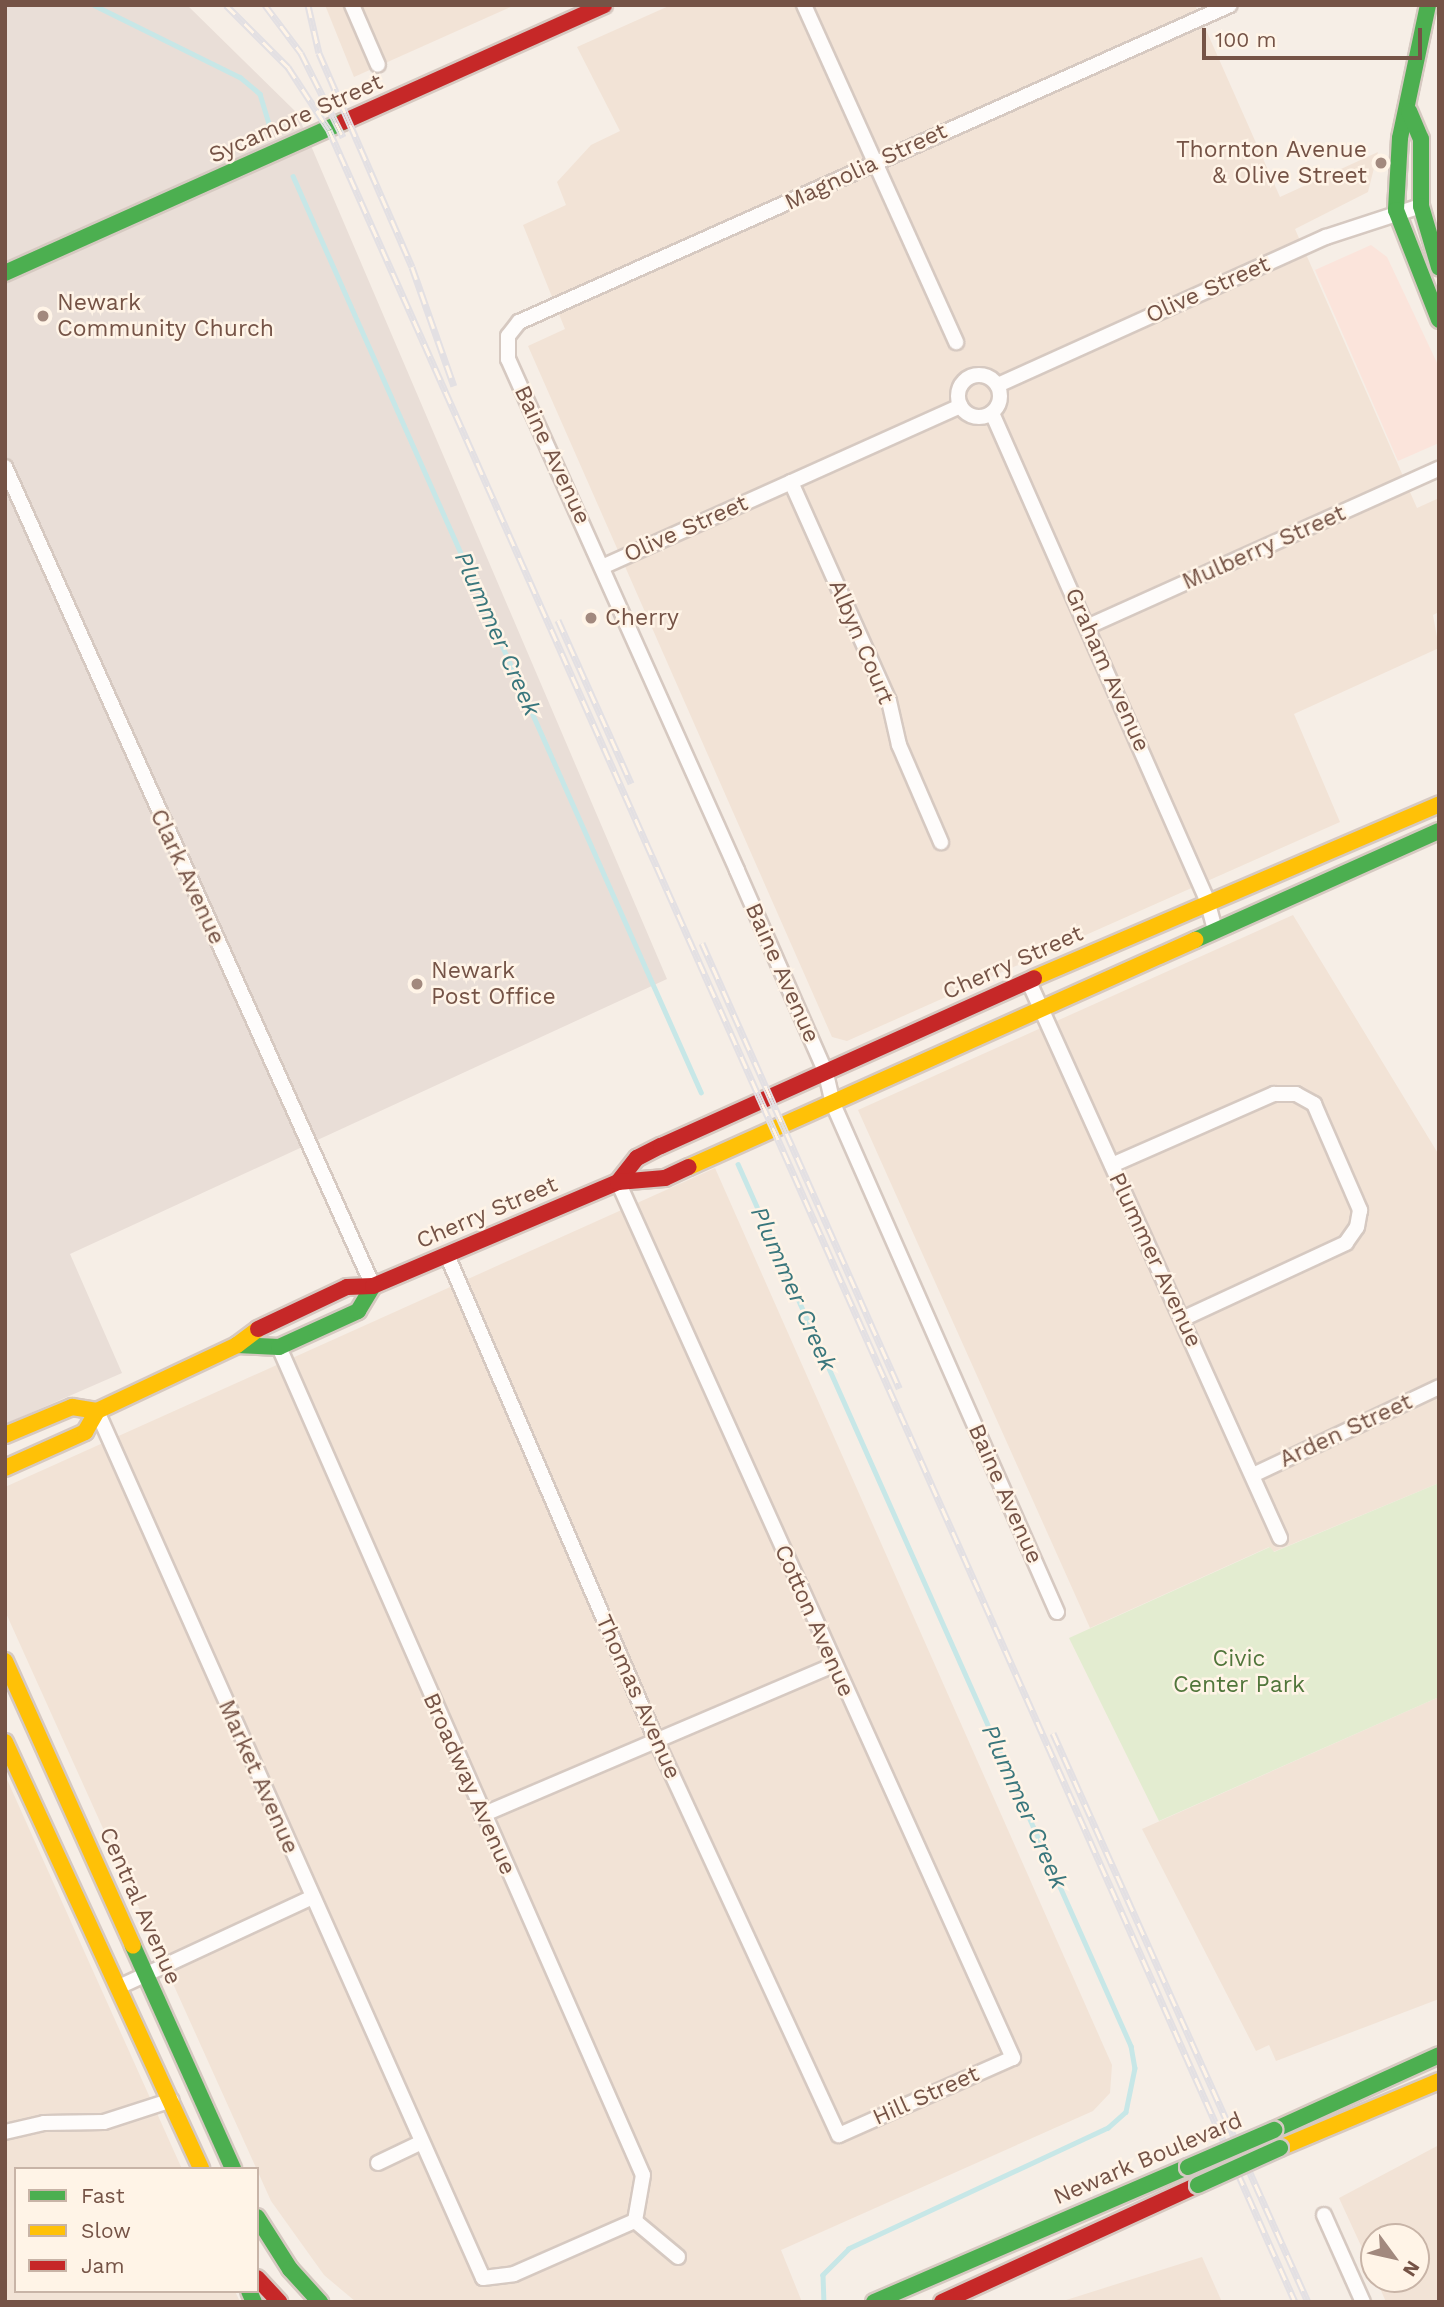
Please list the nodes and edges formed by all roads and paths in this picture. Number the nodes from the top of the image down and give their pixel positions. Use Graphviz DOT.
graph roads {
  1 [pos="352,5"];
  2 [pos="604,5"];
  3 [pos="804,5"];
  4 [pos="1230,5"];
  5 [pos="1428,5"];
  6 [pos="377,65"];
  7 [pos="1409,111"];
  8 [pos="876,164"];
  9 [pos="1421,206"];
  10 [pos="1396,210"];
  11 [pos="1439,267"];
  12 [pos="5,273"];
  13 [pos="1439,320"];
  14 [pos="508,336"];
  15 [pos="956,342"];
  16 [pos="998,385"];
  17 [pos="961,406"];
  18 [pos="992,413"];
  19 [pos="5,467"];
  20 [pos="1439,469"];
  21 [pos="791,482"];
  22 [pos="603,567"];
  23 [pos="1089,626"];
  24 [pos="1439,804"];
  25 [pos="1419,813"];
  26 [pos="1434,833"];
  27 [pos="941,842"];
  28 [pos="1208,900"];
  29 [pos="1216,930"];
  30 [pos="1029,982"];
  31 [pos="1041,1010"];
  32 [pos="826,1073"];
  33 [pos="833,1104"];
  34 [pos="1112,1166"];
  35 [pos="618,1182"];
  36 [pos="447,1255"];
  37 [pos="373,1286"];
  38 [pos="1182,1319"];
  39 [pos="237,1345"];
  40 [pos="279,1348"];
  41 [pos="1439,1387"];
  42 [pos="97,1411"];
  43 [pos="5,1435"];
  44 [pos="5,1468"];
  45 [pos="1254,1475"];
  46 [pos="1280,1538"];
  47 [pos="1057,1612"];
  48 [pos="5,1661"];
  49 [pos="833,1665"];
  50 [pos="5,1742"];
  51 [pos="656,1742"];
  52 [pos="482,1815"];
  53 [pos="311,1898"];
  54 [pos="147,1976"];
  55 [pos="121,1986"];
  56 [pos="1439,2055"];
  57 [pos="1013,2058"];
  58 [pos="1439,2081"];
  59 [pos="196,2089"];
  60 [pos="172,2100"];
  61 [pos="5,2132"];
  62 [pos="839,2135"];
  63 [pos="420,2143"];
  64 [pos="378,2163"];
  65 [pos="200,2167"];
  66 [pos="232,2167"];
  67 [pos="1324,2215"];
  68 [pos="259,2220"];
  69 [pos="635,2221"];
  70 [pos="678,2257"];
  71 [pos="259,2280"];
  72 [pos="279,2302"];
  73 [pos="320,2302"];
  74 [pos="874,2302"];
  75 [pos="942,2302"];
  76 [pos="1363,2302"];
  1 -- 6 [label="street"];
  2 -- 12 [label="street, Sycamore Street"];
  3 -- 8 [label="street"];
  4 -- 8 [label="street, Magnolia Street"];
  5 -- 7 [label="street"];
  7 -- 9 [label="street"];
  7 -- 10 [label="street"];
  8 -- 14 [label="street, Magnolia Street"];
  8 -- 15 [label="street"];
  9 -- 10 [label="street, Olive Street"];
  9 -- 11 [label="street"];
  10 -- 13 [label="street"];
  10 -- 16 [label="street, Olive Street"];
  14 -- 22 [label="street, Baine Avenue"];
  16 -- 17 [label="street"];
  16 -- 18 [label="street"];
  17 -- 18 [label="street"];
  17 -- 21 [label="street, Olive Street"];
  18 -- 23 [label="street, Graham Avenue"];
  19 -- 37 [label="street, Clark Avenue"];
  20 -- 23 [label="street, Mulberry Street"];
  21 -- 22 [label="street, Olive Street"];
  21 -- 27 [label="street, Albyn Court"];
  22 -- 32 [label="street, Baine Avenue"];
  23 -- 28 [label="street, Graham Avenue"];
  24 -- 25 [label="street, Cherry Street"];
  25 -- 26 [label="street"];
  25 -- 28 [label="street, Cherry Street"];
  26 -- 29 [label="street, Cherry Street"];
  28 -- 29 [label="street, Graham Avenue"];
  28 -- 30 [label="street, Cherry Street"];
  29 -- 31 [label="street, Cherry Street"];
  30 -- 31 [label="street, Plummer Avenue"];
  30 -- 32 [label="street, Cherry Street"];
  31 -- 33 [label="street, Cherry Street"];
  31 -- 34 [label="street, Plummer Avenue"];
  32 -- 33 [label="street, Baine Avenue"];
  32 -- 35 [label="street, Cherry Street"];
  33 -- 35 [label="street, Cherry Street"];
  33 -- 47 [label="street, Baine Avenue"];
  34 -- 38 [label="street, Plummer Avenue"];
  34 -- 38 [label="street"];
  35 -- 36 [label="street, Cherry Street"];
  35 -- 49 [label="street, Cotton Avenue"];
  36 -- 37 [label="street, Cherry Street"];
  36 -- 51 [label="street, Thomas Avenue"];
  37 -- 39 [label="street, Cherry Street"];
  37 -- 40 [label="street, Cherry Street"];
  38 -- 45 [label="street, Plummer Avenue"];
  39 -- 40 [label="street, Cherry Street"];
  39 -- 42 [label="street, Cherry Street"];
  40 -- 52 [label="street, Broadway Avenue"];
  41 -- 45 [label="street, Arden Street"];
  42 -- 43 [label="street, Cherry Street"];
  42 -- 44 [label="street, Cherry Street"];
  42 -- 53 [label="street, Market Avenue"];
  45 -- 46 [label="street, Plummer Avenue"];
  48 -- 54 [label="street, Central Avenue"];
  49 -- 51 [label="street"];
  49 -- 57 [label="street, Cotton Avenue"];
  50 -- 55 [label="street"];
  51 -- 52 [label="street"];
  51 -- 62 [label="street, Thomas Avenue"];
  52 -- 69 [label="street, Broadway Avenue"];
  53 -- 54 [label="street"];
  53 -- 63 [label="street, Market Avenue"];
  54 -- 55 [label="street"];
  54 -- 59 [label="street, Central Avenue"];
  55 -- 60 [label="street"];
  56 -- 74 [label="street, Newark Boulevard, bridge"];
  57 -- 62 [label="street, Hill Street"];
  58 -- 75 [label="street, Newark Boulevard, bridge"];
  59 -- 60 [label="street"];
  59 -- 66 [label="street, Central Avenue"];
  60 -- 61 [label="street"];
  60 -- 65 [label="street"];
  63 -- 64 [label="street"];
  63 -- 69 [label="street, Market Avenue"];
  67 -- 76 [label="street"];
  68 -- 73 [label="street"];
  69 -- 70 [label="street"];
  71 -- 72 [label="street"];
}
